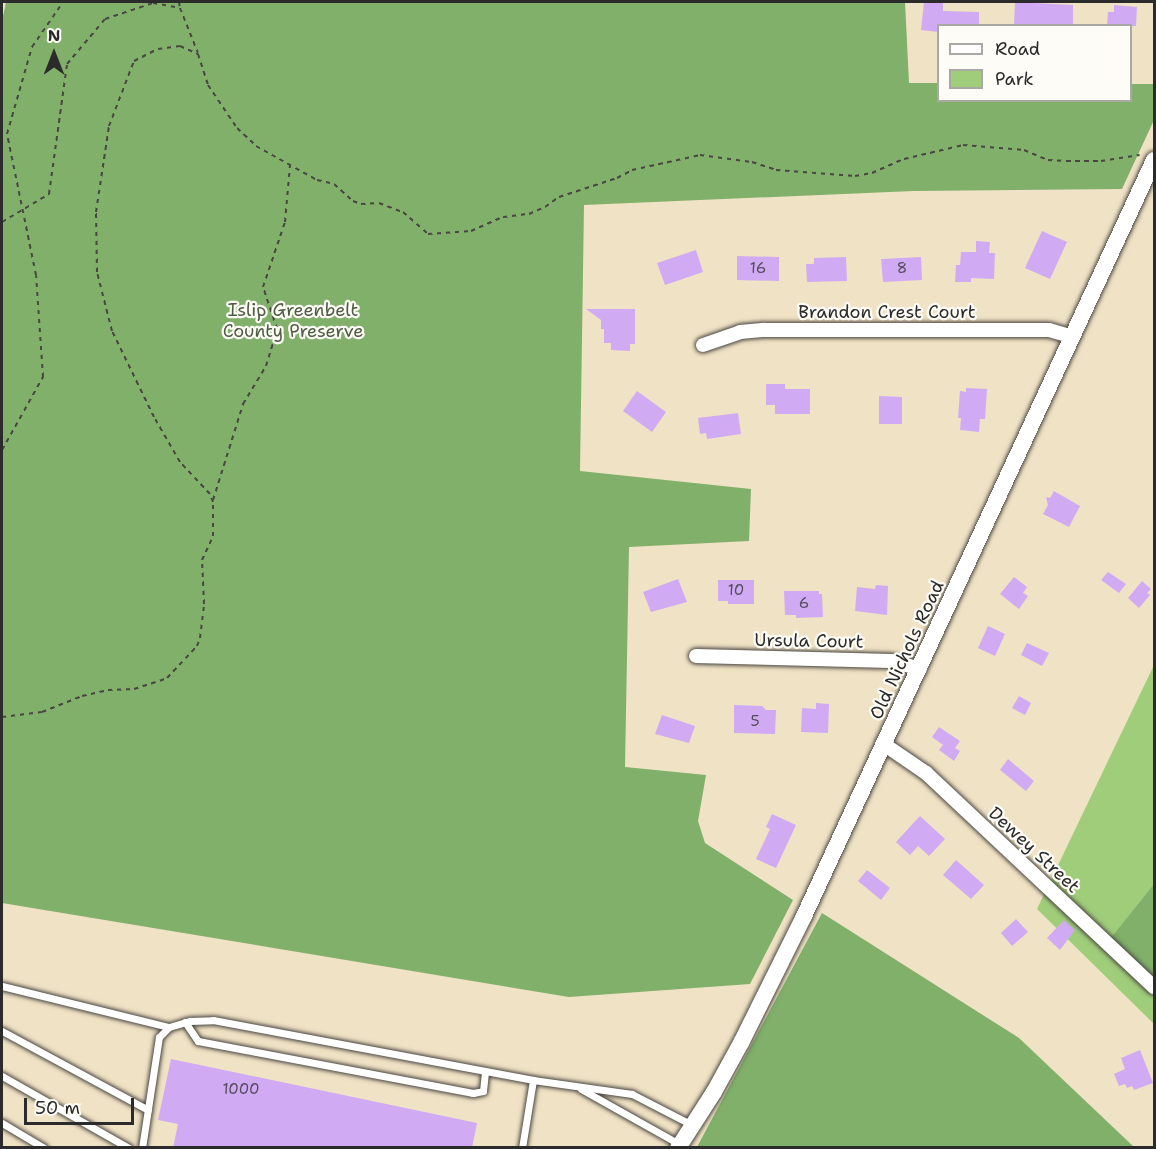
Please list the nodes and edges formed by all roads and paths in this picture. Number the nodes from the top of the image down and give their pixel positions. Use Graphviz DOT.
graph roads {
  1 [pos="63,2"];
  2 [pos="179,2"];
  3 [pos="180,8"];
  4 [pos="198,54"];
  5 [pos="1151,157"];
  6 [pos="291,165"];
  7 [pos="24,208"];
  8 [pos="2,222"];
  9 [pos="1073,337"];
  10 [pos="703,345"];
  11 [pos="2,450"];
  12 [pos="213,502"];
  13 [pos="696,656"];
  14 [pos="920,669"];
  15 [pos="2,717"];
  16 [pos="885,745"];
  17 [pos="2,986"];
  18 [pos="1155,987"];
  19 [pos="185,1022"];
  20 [pos="169,1027"];
  21 [pos="2,1031"];
  22 [pos="485,1071"];
  23 [pos="2,1076"];
  24 [pos="533,1080"];
  25 [pos="581,1089"];
  26 [pos="148,1110"];
  27 [pos="2,1123"];
  28 [pos="692,1125"];
  29 [pos="679,1146"];
  30 [pos="44,1148"];
  31 [pos="129,1148"];
  32 [pos="142,1148"];
  33 [pos="522,1148"];
  1 -- 7 [label="path"];
  2 -- 3 [label="path"];
  3 -- 4 [label="path"];
  3 -- 7 [label="path"];
  4 -- 6 [label="path"];
  4 -- 12 [label="path"];
  5 -- 6 [label="path"];
  5 -- 9 [label="street, Old Nichols Road"];
  6 -- 12 [label="path"];
  7 -- 8 [label="path"];
  7 -- 11 [label="path"];
  9 -- 10 [label="street, Brandon Crest Court"];
  9 -- 14 [label="street, Old Nichols Road"];
  12 -- 15 [label="path"];
  13 -- 14 [label="street, Ursula Court"];
  14 -- 16 [label="street, Old Nichols Road"];
  16 -- 18 [label="street, Dewey Street"];
  16 -- 28 [label="street, Old Nichols Road"];
  17 -- 20 [label="lane"];
  19 -- 20 [label="lane"];
  19 -- 22 [label="lane"];
  19 -- 22 [label="lane"];
  20 -- 26 [label="lane"];
  21 -- 26 [label="lane"];
  22 -- 24 [label="lane"];
  23 -- 31 [label="lane"];
  24 -- 25 [label="lane"];
  24 -- 33 [label="lane"];
  25 -- 28 [label="lane"];
  25 -- 29 [label="lane"];
  26 -- 32 [label="lane"];
  27 -- 30 [label="lane"];
  28 -- 29 [label="street, Old Nichols Road"];
}
